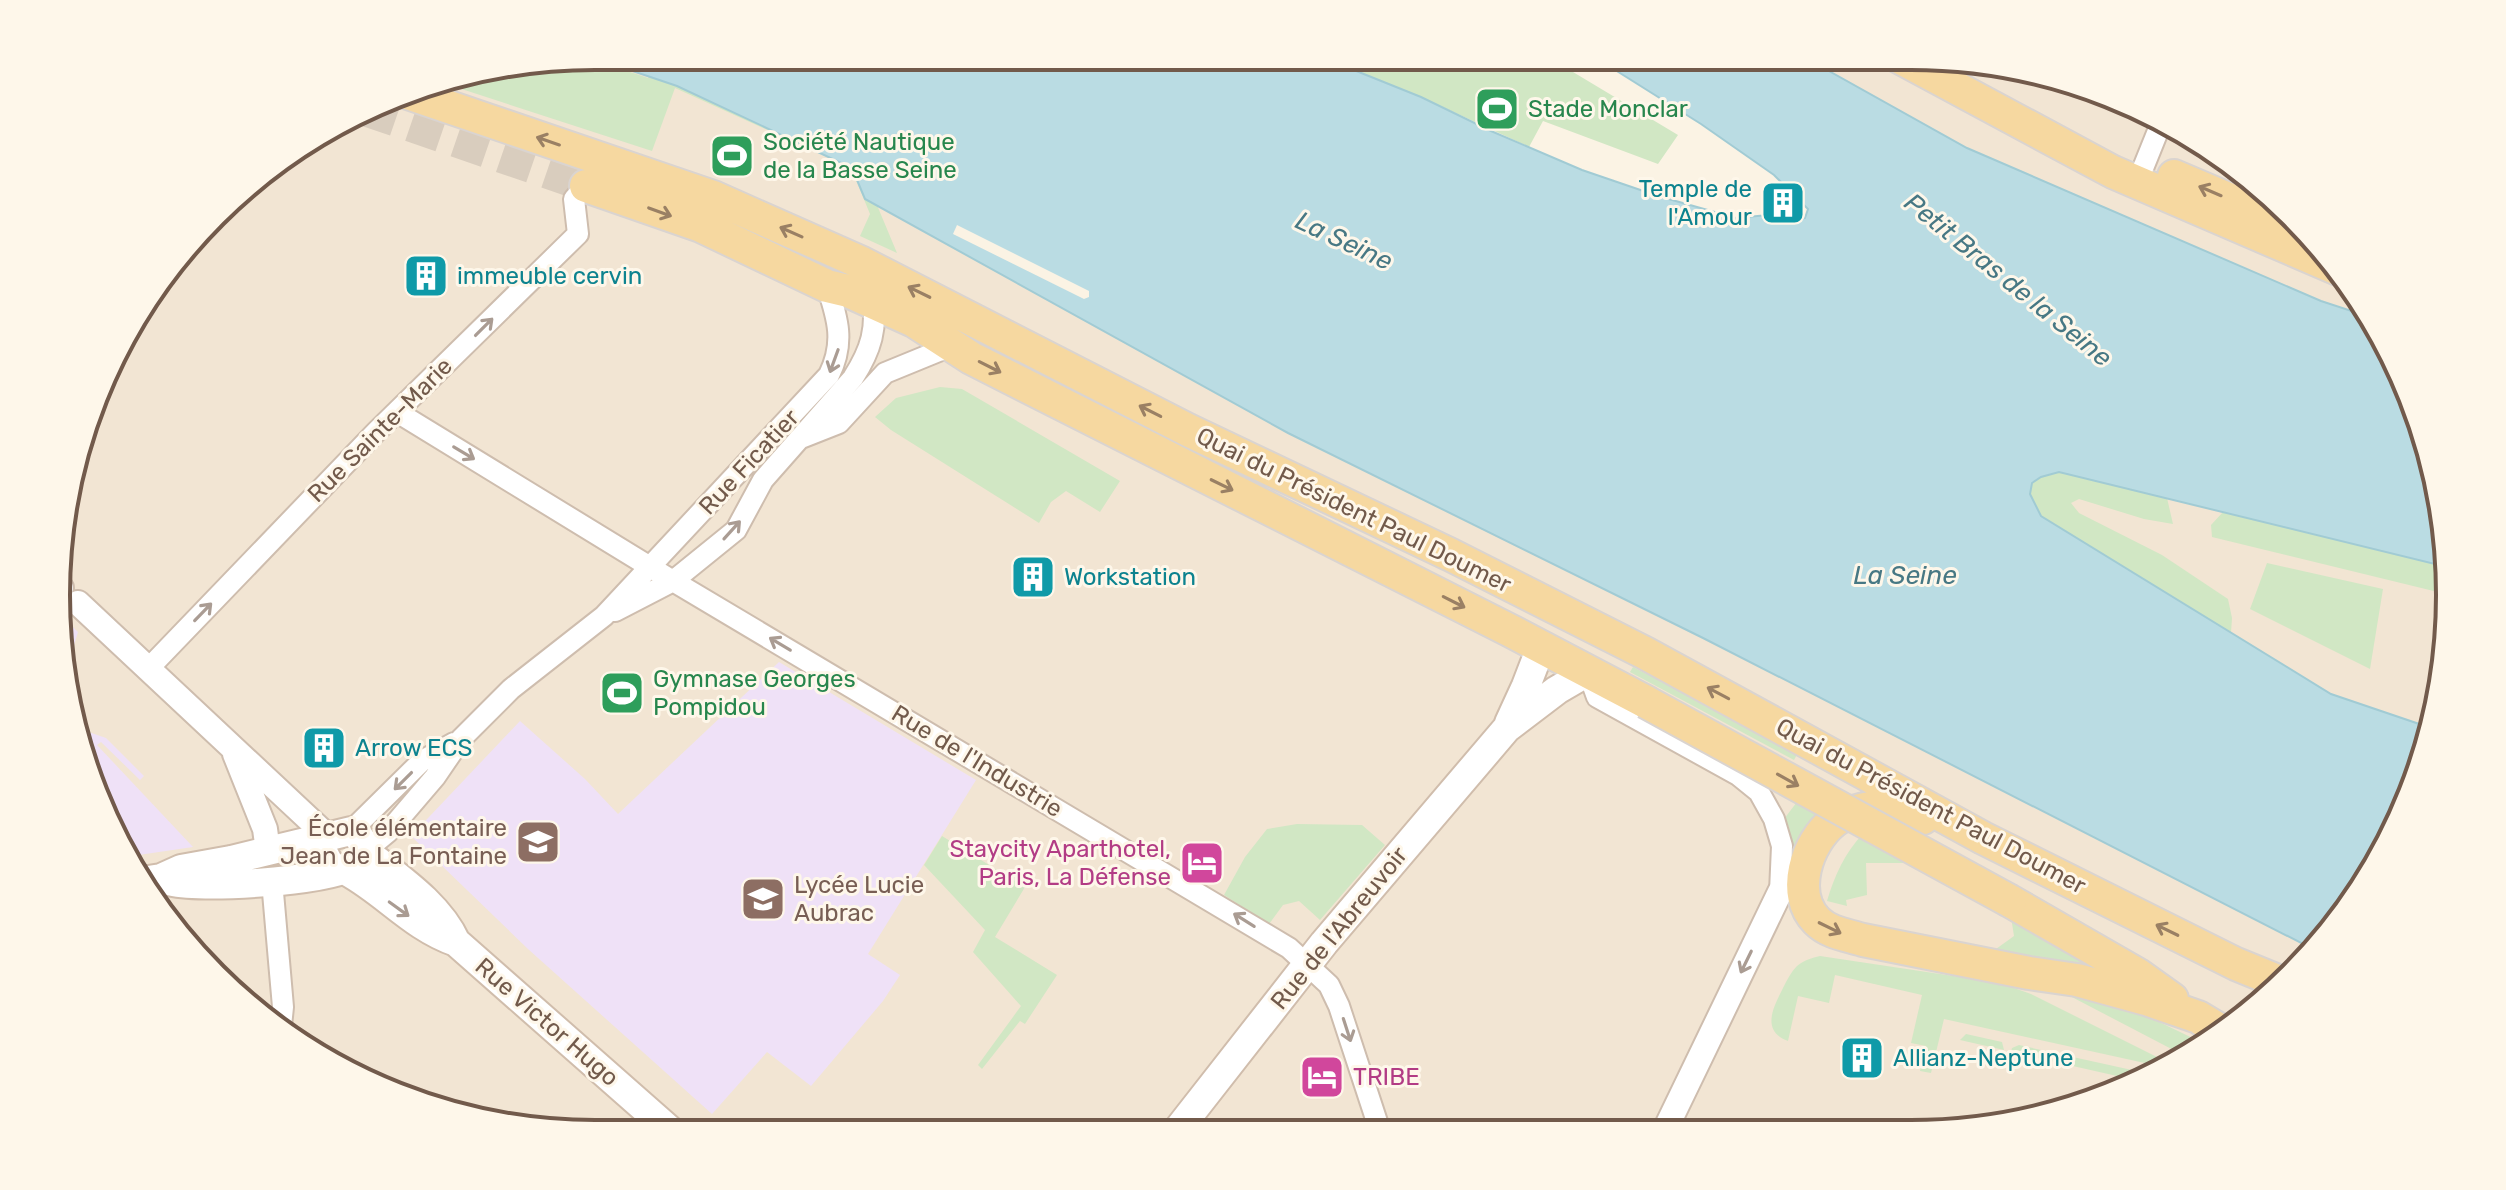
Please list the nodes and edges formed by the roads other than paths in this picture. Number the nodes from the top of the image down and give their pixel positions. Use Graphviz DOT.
graph roads {
  1 [pos="1924,70"];
  2 [pos="424,99"];
  3 [pos="2158,132"];
  4 [pos="2141,173"];
  5 [pos="586,186"];
  6 [pos="2281,223"];
  7 [pos="2312,256"];
  8 [pos="862,263"];
  9 [pos="827,286"];
  10 [pos="874,302"];
  11 [pos="951,346"];
  12 [pos="397,412"];
  13 [pos="797,440"];
  14 [pos="650,566"];
  15 [pos="673,581"];
  16 [pos="70,597"];
  17 [pos="604,616"];
  18 [pos="1541,647"];
  19 [pos="149,668"];
  20 [pos="1672,668"];
  21 [pos="1588,672"];
  22 [pos="1507,728"];
  23 [pos="233,748"];
  24 [pos="1983,838"];
  25 [pos="347,847"];
  26 [pos="268,851"];
  27 [pos="1805,862"];
  28 [pos="153,879"];
  29 [pos="154,880"];
  30 [pos="272,881"];
  31 [pos="1780,892"];
  32 [pos="2236,964"];
  33 [pos="1307,965"];
  34 [pos="2270,978"];
  35 [pos="2263,984"];
  36 [pos="282,1017"];
  37 [pos="2210,1025"];
  38 [pos="658,1120"];
  39 [pos="1185,1120"];
  40 [pos="1376,1120"];
  41 [pos="1670,1120"];
  1 -- 4 [label="main road"];
  8 -- 2 [label="main road, Quai du Président Paul Doumer, one-way"];
  3 -- 4 [label="street"];
  6 -- 4 [label="main road, one-way"];
  4 -- 7 [label="main road"];
  5 -- 9 [label="main road, Quai du Président Paul Doumer, one-way"];
  12 -- 5 [label="street, Rue Sainte-Marie, one-way"];
  8 -- 10 [label="street, Rue Ficatier"];
  20 -- 8 [label="main road, Quai du Président Paul Doumer, one-way"];
  9 -- 10 [label="main road, Quai du Président Paul Doumer"];
  9 -- 14 [label="street, Rue Ficatier, one-way"];
  10 -- 11 [label="main road, Quai du Président Paul Doumer"];
  10 -- 13 [label="street, Rue Ficatier"];
  11 -- 13 [label="street, Rue Ficatier"];
  11 -- 18 [label="main road, Quai du Président Paul Doumer, one-way"];
  12 -- 14 [label="street, Rue de l'Industrie, one-way"];
  19 -- 12 [label="street, Rue Sainte-Marie, one-way"];
  15 -- 13 [label="street, Rue Ficatier, one-way"];
  14 -- 15 [label="street, Rue de l'Industrie"];
  14 -- 17 [label="street, Rue Ficatier"];
  15 -- 17 [label="street, Rue Ficatier"];
  33 -- 15 [label="street, Rue de l'Industrie, one-way"];
  16 -- 19 [label="street, Rue Victor Hugo"];
  17 -- 25 [label="street, Rue Ficatier"];
  18 -- 20 [label="main road"];
  18 -- 21 [label="main road, Quai du Président Paul Doumer"];
  18 -- 22 [label="main road, Rue de l'Abreuvoir"];
  19 -- 23 [label="street, Rue Victor Hugo"];
  24 -- 20 [label="main road, Quai du Président Paul Doumer, one-way"];
  21 -- 22 [label="main road, Rue de l'Abreuvoir"];
  21 -- 31 [label="street, Quai du Président Paul Doumer"];
  21 -- 37 [label="main road, Quai du Président Paul Doumer, one-way, bridge"];
  22 -- 33 [label="main road, Rue de l'Abreuvoir"];
  23 -- 25 [label="street, Rue Victor Hugo"];
  23 -- 26 [label="street, Rue Victor Hugo"];
  24 -- 27 [label="main road"];
  32 -- 24 [label="main road, Quai du Président Paul Doumer, one-way"];
  25 -- 26 [label="main road"];
  25 -- 30 [label="main road"];
  25 -- 38 [label="main road, Rue Victor Hugo"];
  26 -- 28 [label="main road"];
  26 -- 30 [label="main road"];
  27 -- 31 [label="street"];
  27 -- 37 [label="main road, one-way"];
  29 -- 30 [label="main road"];
  30 -- 36 [label="street"];
  31 -- 41 [label="street, one-way"];
  32 -- 34 [label="main road, Quai du Président Paul Doumer"];
  32 -- 35 [label="main road"];
  33 -- 39 [label="main road, Rue de l'Abreuvoir"];
  33 -- 40 [label="street, Rue de l'Industrie, one-way"];
}
